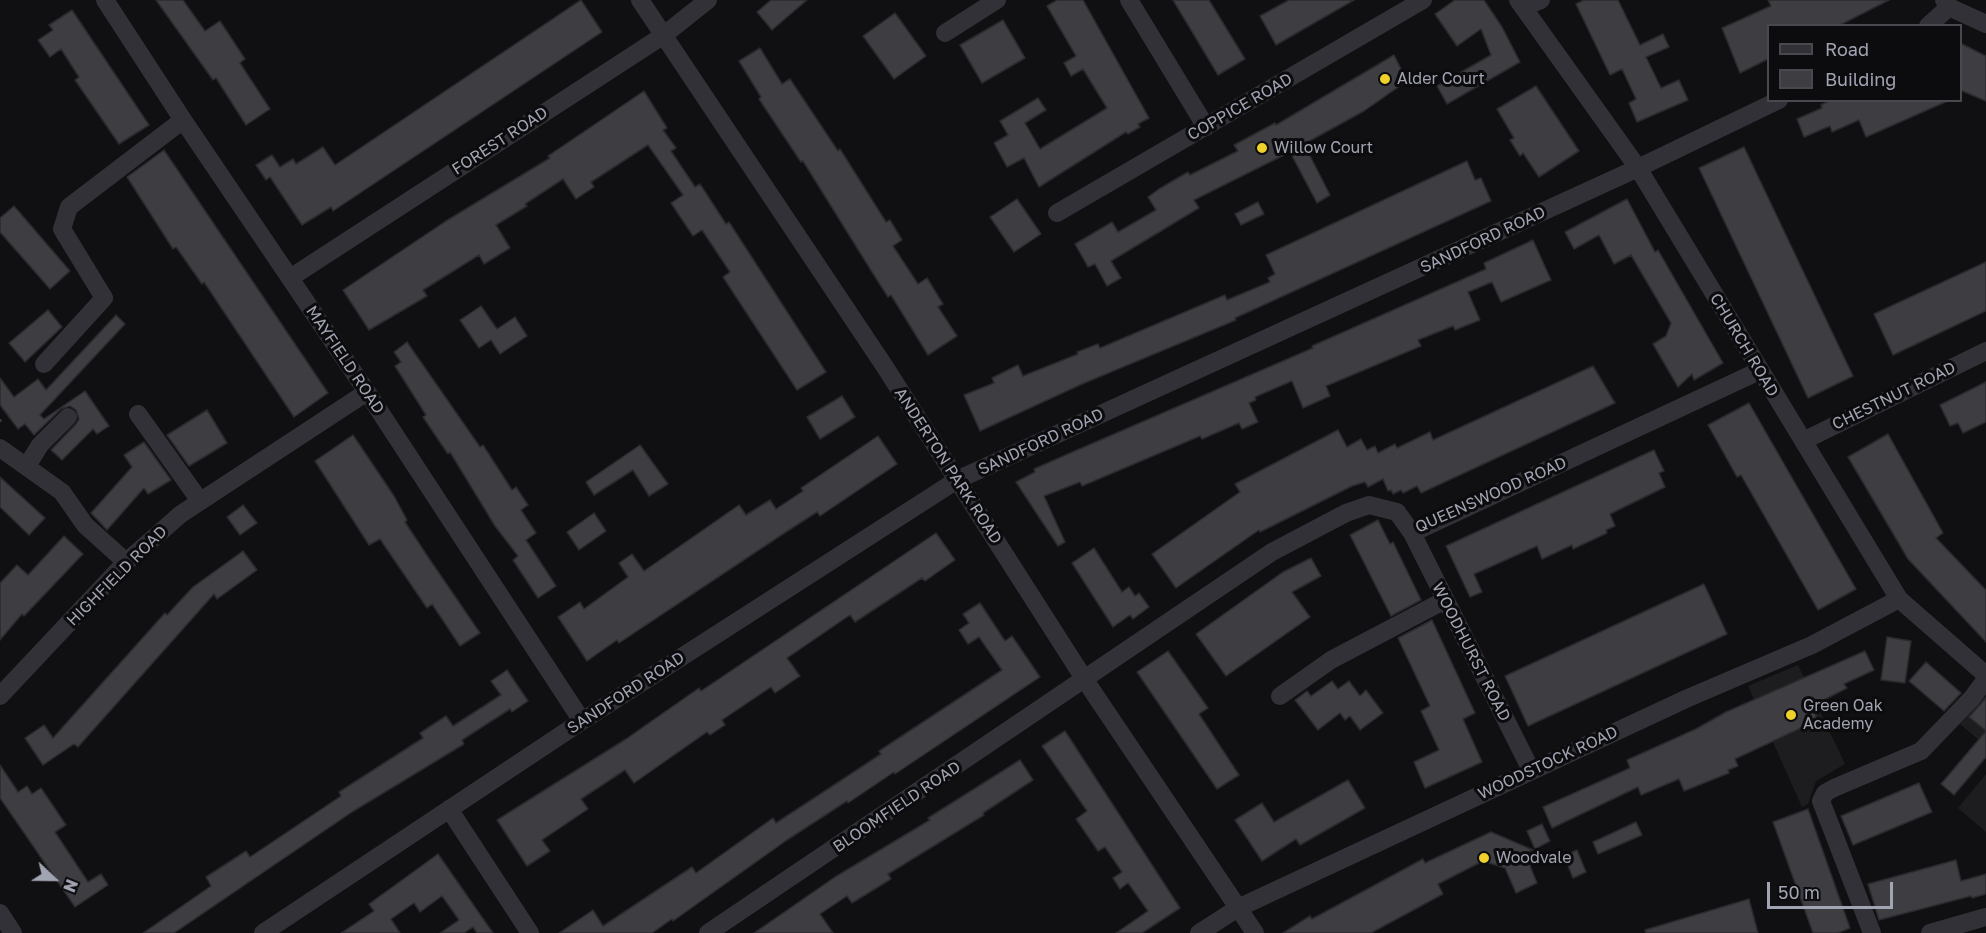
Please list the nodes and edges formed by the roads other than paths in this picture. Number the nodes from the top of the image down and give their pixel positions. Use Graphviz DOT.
graph roads {
  1 [pos="105,0"];
  2 [pos="640,0"];
  3 [pos="708,0"];
  4 [pos="997,0"];
  5 [pos="1129,0"];
  6 [pos="1423,0"];
  7 [pos="1540,0"];
  8 [pos="1521,4"];
  9 [pos="1947,4"];
  10 [pos="1930,24"];
  11 [pos="1986,24"];
  12 [pos="945,33"];
  13 [pos="664,35"];
  14 [pos="1775,102"];
  15 [pos="183,120"];
  16 [pos="1206,127"];
  17 [pos="1638,168"];
  18 [pos="1057,213"];
  19 [pos="290,278"];
  20 [pos="1986,351"];
  21 [pos="44,364"];
  22 [pos="1758,371"];
  23 [pos="367,392"];
  24 [pos="138,414"];
  25 [pos="68,417"];
  26 [pos="1803,441"];
  27 [pos="0,448"];
  28 [pos="27,466"];
  29 [pos="957,480"];
  30 [pos="201,501"];
  31 [pos="1412,533"];
  32 [pos="126,562"];
  33 [pos="1899,599"];
  34 [pos="1445,600"];
  35 [pos="1986,675"];
  36 [pos="1085,680"];
  37 [pos="1986,680"];
  38 [pos="4,684"];
  39 [pos="1280,696"];
  40 [pos="582,721"];
  41 [pos="1532,770"];
  42 [pos="449,809"];
  43 [pos="1238,908"];
  44 [pos="0,913"];
  45 [pos="1986,917"];
  46 [pos="13,933"];
  47 [pos="263,933"];
  48 [pos="530,933"];
  49 [pos="708,933"];
  50 [pos="1200,933"];
  51 [pos="1255,933"];
  52 [pos="1872,933"];
  53 [pos="1930,933"];
  1 -- 15 [label="street, MAYFIELD ROAD"];
  2 -- 13 [label="street, ANDERTON PARK ROAD"];
  3 -- 13 [label="street, FOREST ROAD"];
  4 -- 12 [label="street"];
  5 -- 16 [label="street"];
  6 -- 16 [label="street, COPPICE ROAD"];
  7 -- 8 [label="street"];
  8 -- 17 [label="street, CHURCH ROAD"];
  9 -- 10 [label="street"];
  9 -- 11 [label="street"];
  13 -- 19 [label="street, FOREST ROAD"];
  13 -- 29 [label="street, ANDERTON PARK ROAD"];
  14 -- 17 [label="street, SANDFORD ROAD"];
  15 -- 19 [label="street, MAYFIELD ROAD"];
  15 -- 21 [label="street"];
  16 -- 18 [label="street, COPPICE ROAD"];
  17 -- 22 [label="street, CHURCH ROAD"];
  17 -- 29 [label="street, SANDFORD ROAD"];
  19 -- 23 [label="street, MAYFIELD ROAD"];
  20 -- 26 [label="street, CHESTNUT ROAD"];
  22 -- 26 [label="street, CHURCH ROAD"];
  22 -- 31 [label="street, QUEENSWOOD ROAD"];
  23 -- 30 [label="street, HIGHFIELD ROAD"];
  23 -- 40 [label="street, MAYFIELD ROAD"];
  24 -- 30 [label="street"];
  25 -- 28 [label="street"];
  26 -- 33 [label="street, CHURCH ROAD"];
  27 -- 28 [label="street"];
  28 -- 32 [label="street"];
  29 -- 36 [label="street, ANDERTON PARK ROAD"];
  29 -- 40 [label="street, SANDFORD ROAD"];
  30 -- 32 [label="street, HIGHFIELD ROAD"];
  31 -- 34 [label="street, WOODHURST ROAD"];
  31 -- 36 [label="street, QUEENSWOOD ROAD"];
  32 -- 38 [label="street, HIGHFIELD ROAD"];
  33 -- 35 [label="street, CHURCH ROAD"];
  33 -- 41 [label="street, WOODSTOCK ROAD"];
  34 -- 39 [label="street"];
  34 -- 41 [label="street, WOODHURST ROAD"];
  36 -- 43 [label="street, ANDERTON PARK ROAD"];
  36 -- 49 [label="street, BLOOMFIELD ROAD"];
  37 -- 52 [label="street"];
  40 -- 42 [label="street, SANDFORD ROAD"];
  41 -- 43 [label="street, WOODSTOCK ROAD"];
  42 -- 47 [label="street, SANDFORD ROAD"];
  42 -- 48 [label="street"];
  43 -- 50 [label="street, WOODSTOCK ROAD"];
  43 -- 51 [label="street, ANDERTON PARK ROAD"];
  44 -- 46 [label="street"];
  45 -- 53 [label="street"];
}
